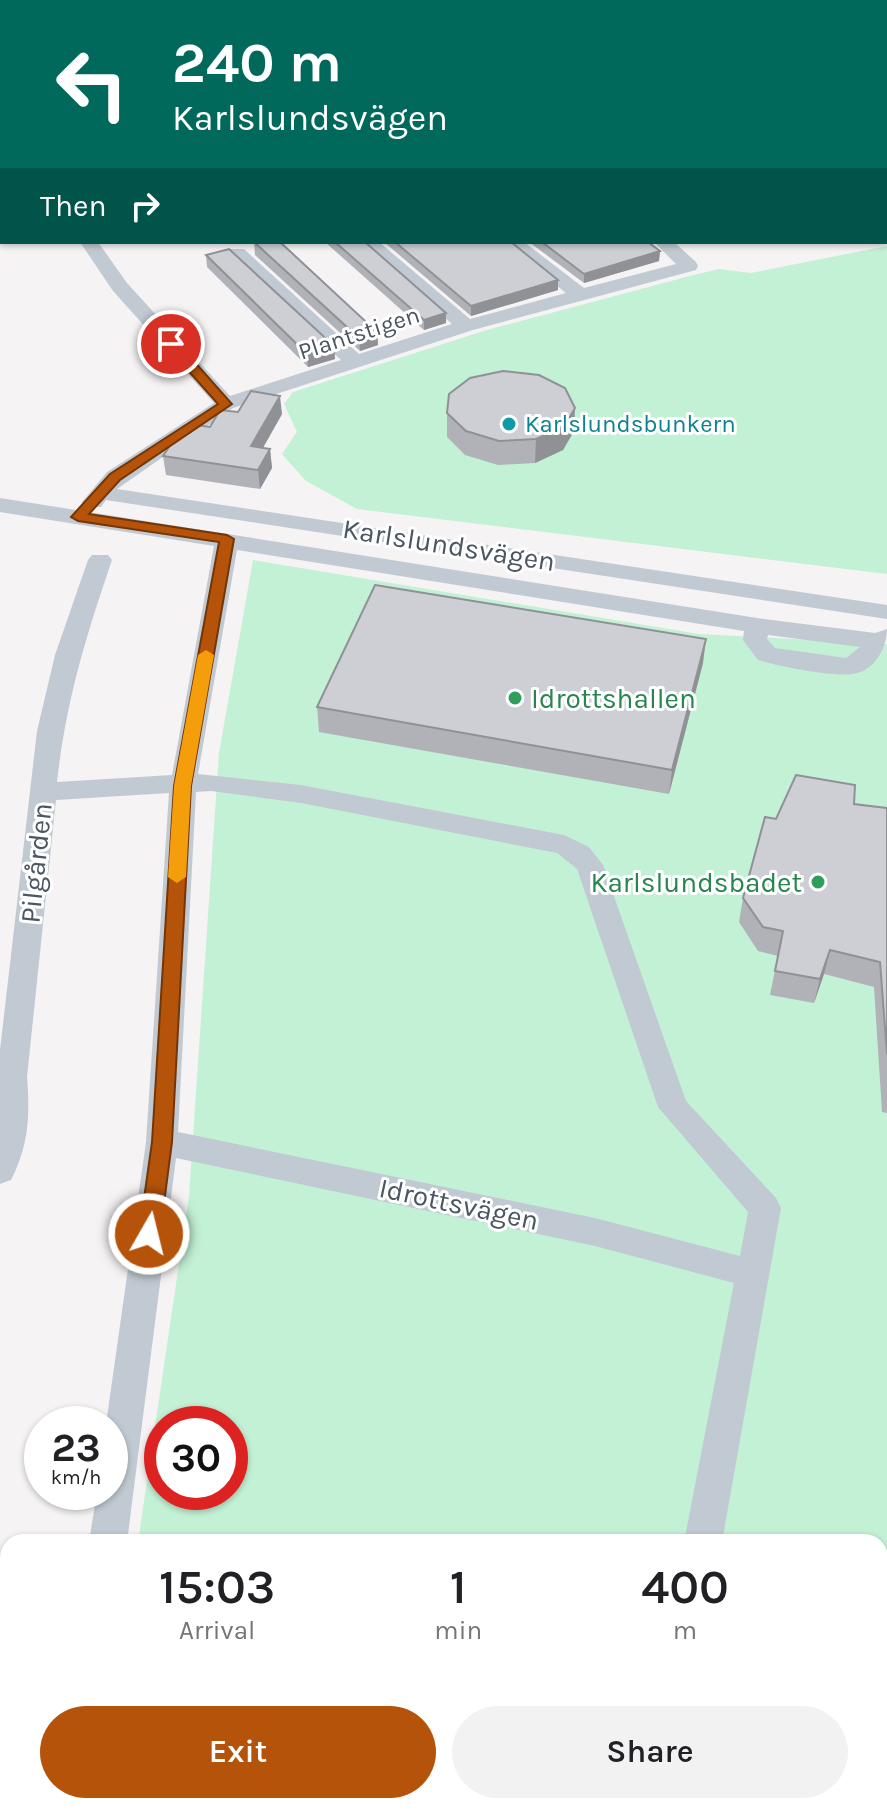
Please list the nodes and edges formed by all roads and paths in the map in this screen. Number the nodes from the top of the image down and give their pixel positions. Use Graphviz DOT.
graph roads {
  1 [pos="90,244"];
  2 [pos="370,244"];
  3 [pos="515,244"];
  4 [pos="665,244"];
  5 [pos="237,253"];
  6 [pos="579,294"];
  7 [pos="466,326"];
  8 [pos="354,361"];
  9 [pos="226,404"];
  10 [pos="101,493"];
  11 [pos="0,505"];
  12 [pos="78,517"];
  13 [pos="318,526"];
  14 [pos="227,539"];
  15 [pos="304,551"];
  16 [pos="100,560"];
  17 [pos="887,612"];
  18 [pos="882,639"];
  19 [pos="183,786"];
  20 [pos="44,792"];
  21 [pos="162,1142"];
  22 [pos="0,1171"];
  23 [pos="755,1274"];
  24 [pos="109,1534"];
  25 [pos="705,1534"];
  1 -- 9 [label="street"];
  2 -- 7 [label="street"];
  3 -- 6 [label="street"];
  4 -- 6 [label="street, Plantstigen"];
  5 -- 8 [label="street"];
  6 -- 7 [label="street, Plantstigen"];
  7 -- 8 [label="street, Plantstigen"];
  8 -- 9 [label="street, Plantstigen"];
  9 -- 10 [label="street, Plantstigen"];
  10 -- 12 [label="street, Plantstigen"];
  10 -- 13 [label="street, Karlslundsvägen"];
  11 -- 12 [label="street, Karlslundsvägen"];
  12 -- 14 [label="street, Karlslundsvägen"];
  13 -- 15 [label="street"];
  13 -- 17 [label="street, Karlslundsvägen"];
  14 -- 15 [label="street, Karlslundsvägen"];
  14 -- 19 [label="street"];
  15 -- 18 [label="street, Karlslundsvägen"];
  16 -- 20 [label="street, Pilgården"];
  19 -- 20 [label="street"];
  19 -- 21 [label="street"];
  19 -- 23 [label="street"];
  20 -- 22 [label="street, Pilgården"];
  21 -- 23 [label="street, Idrottsvägen"];
  21 -- 24 [label="street"];
  23 -- 25 [label="street"];
}
